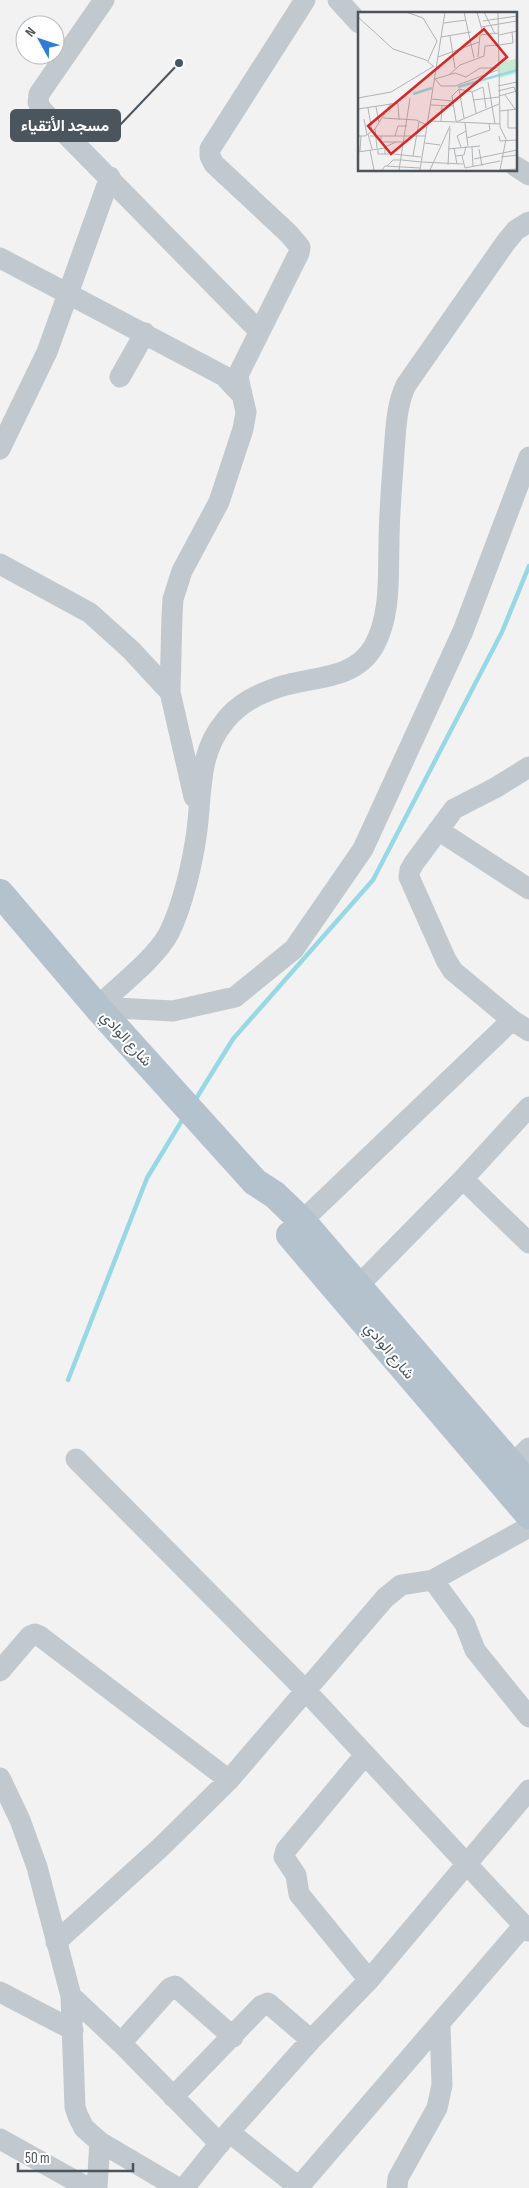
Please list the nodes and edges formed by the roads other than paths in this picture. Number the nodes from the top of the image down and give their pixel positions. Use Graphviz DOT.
graph roads {
  1 [pos="104,0"];
  2 [pos="305,0"];
  3 [pos="338,0"];
  4 [pos="358,22"];
  5 [pos="516,167"];
  6 [pos="529,175"];
  7 [pos="110,177"];
  8 [pos="529,222"];
  9 [pos="0,258"];
  10 [pos="67,293"];
  11 [pos="259,331"];
  12 [pos="145,333"];
  13 [pos="120,376"];
  14 [pos="244,398"];
  15 [pos="0,449"];
  16 [pos="529,457"];
  17 [pos="0,564"];
  18 [pos="170,692"];
  19 [pos="529,767"];
  20 [pos="438,830"];
  21 [pos="197,832"];
  22 [pos="529,889"];
  23 [pos="0,893"];
  24 [pos="97,1007"];
  25 [pos="521,1026"];
  26 [pos="529,1107"];
  27 [pos="463,1179"];
  28 [pos="255,1182"];
  29 [pos="302,1221"];
  30 [pos="529,1243"];
  31 [pos="360,1285"];
  32 [pos="76,1459"];
  33 [pos="523,1466"];
  34 [pos="529,1515"];
  35 [pos="529,1527"];
  36 [pos="433,1580"];
  37 [pos="0,1671"];
  38 [pos="306,1691"];
  39 [pos="529,1717"];
  40 [pos="364,1756"];
  41 [pos="0,1778"];
  42 [pos="229,1780"];
  43 [pos="529,1790"];
  44 [pos="467,1864"];
  45 [pos="526,1928"];
  46 [pos="56,1942"];
  47 [pos="369,1980"];
  48 [pos="0,1992"];
  49 [pos="71,1996"];
  50 [pos="440,2025"];
  51 [pos="73,2030"];
  52 [pos="234,2037"];
  53 [pos="311,2040"];
  54 [pos="121,2043"];
  55 [pos="173,2097"];
  56 [pos="225,2138"];
  57 [pos="0,2139"];
  58 [pos="100,2142"];
  59 [pos="88,2188"];
  60 [pos="97,2188"];
  61 [pos="178,2188"];
  62 [pos="184,2188"];
  63 [pos="397,2188"];
  1 -- 7 [label="street"];
  2 -- 11 [label="street"];
  3 -- 4 [label="street"];
  5 -- 6 [label="street"];
  7 -- 10 [label="street"];
  7 -- 11 [label="street"];
  8 -- 21 [label="street"];
  9 -- 10 [label="street"];
  10 -- 12 [label="street"];
  10 -- 15 [label="street"];
  11 -- 14 [label="street"];
  12 -- 13 [label="street"];
  12 -- 14 [label="street"];
  14 -- 18 [label="street"];
  16 -- 24 [label="street"];
  17 -- 18 [label="street"];
  18 -- 21 [label="street"];
  19 -- 20 [label="street"];
  20 -- 22 [label="street"];
  20 -- 25 [label="street"];
  21 -- 24 [label="street"];
  23 -- 24 [label="main road, شارع الوادي"];
  24 -- 28 [label="main road, شارع الوادي"];
  25 -- 29 [label="street"];
  26 -- 27 [label="street"];
  27 -- 30 [label="street"];
  27 -- 31 [label="street"];
  28 -- 29 [label="main road, شارع الوادي"];
  28 -- 34 [label="main road, شارع الوادي"];
  29 -- 31 [label="main road, شارع الوادي"];
  31 -- 33 [label="main road, شارع الوادي"];
  32 -- 38 [label="street"];
  35 -- 36 [label="street"];
  36 -- 38 [label="street"];
  36 -- 39 [label="street"];
  37 -- 42 [label="street"];
  38 -- 40 [label="street"];
  38 -- 42 [label="street"];
  40 -- 44 [label="street"];
  40 -- 47 [label="street"];
  41 -- 46 [label="street"];
  42 -- 46 [label="street"];
  43 -- 44 [label="street"];
  44 -- 45 [label="street"];
  44 -- 47 [label="street"];
  45 -- 50 [label="street"];
  46 -- 49 [label="street"];
  47 -- 53 [label="street"];
  48 -- 51 [label="street"];
  49 -- 51 [label="street"];
  49 -- 54 [label="street"];
  50 -- 56 [label="street"];
  50 -- 63 [label="street"];
  51 -- 58 [label="street"];
  52 -- 53 [label="street"];
  52 -- 54 [label="street"];
  52 -- 55 [label="street"];
  53 -- 56 [label="street"];
  54 -- 55 [label="street"];
  55 -- 56 [label="street"];
  56 -- 62 [label="street"];
  57 -- 59 [label="street"];
  58 -- 60 [label="street"];
  58 -- 61 [label="street"];
}
